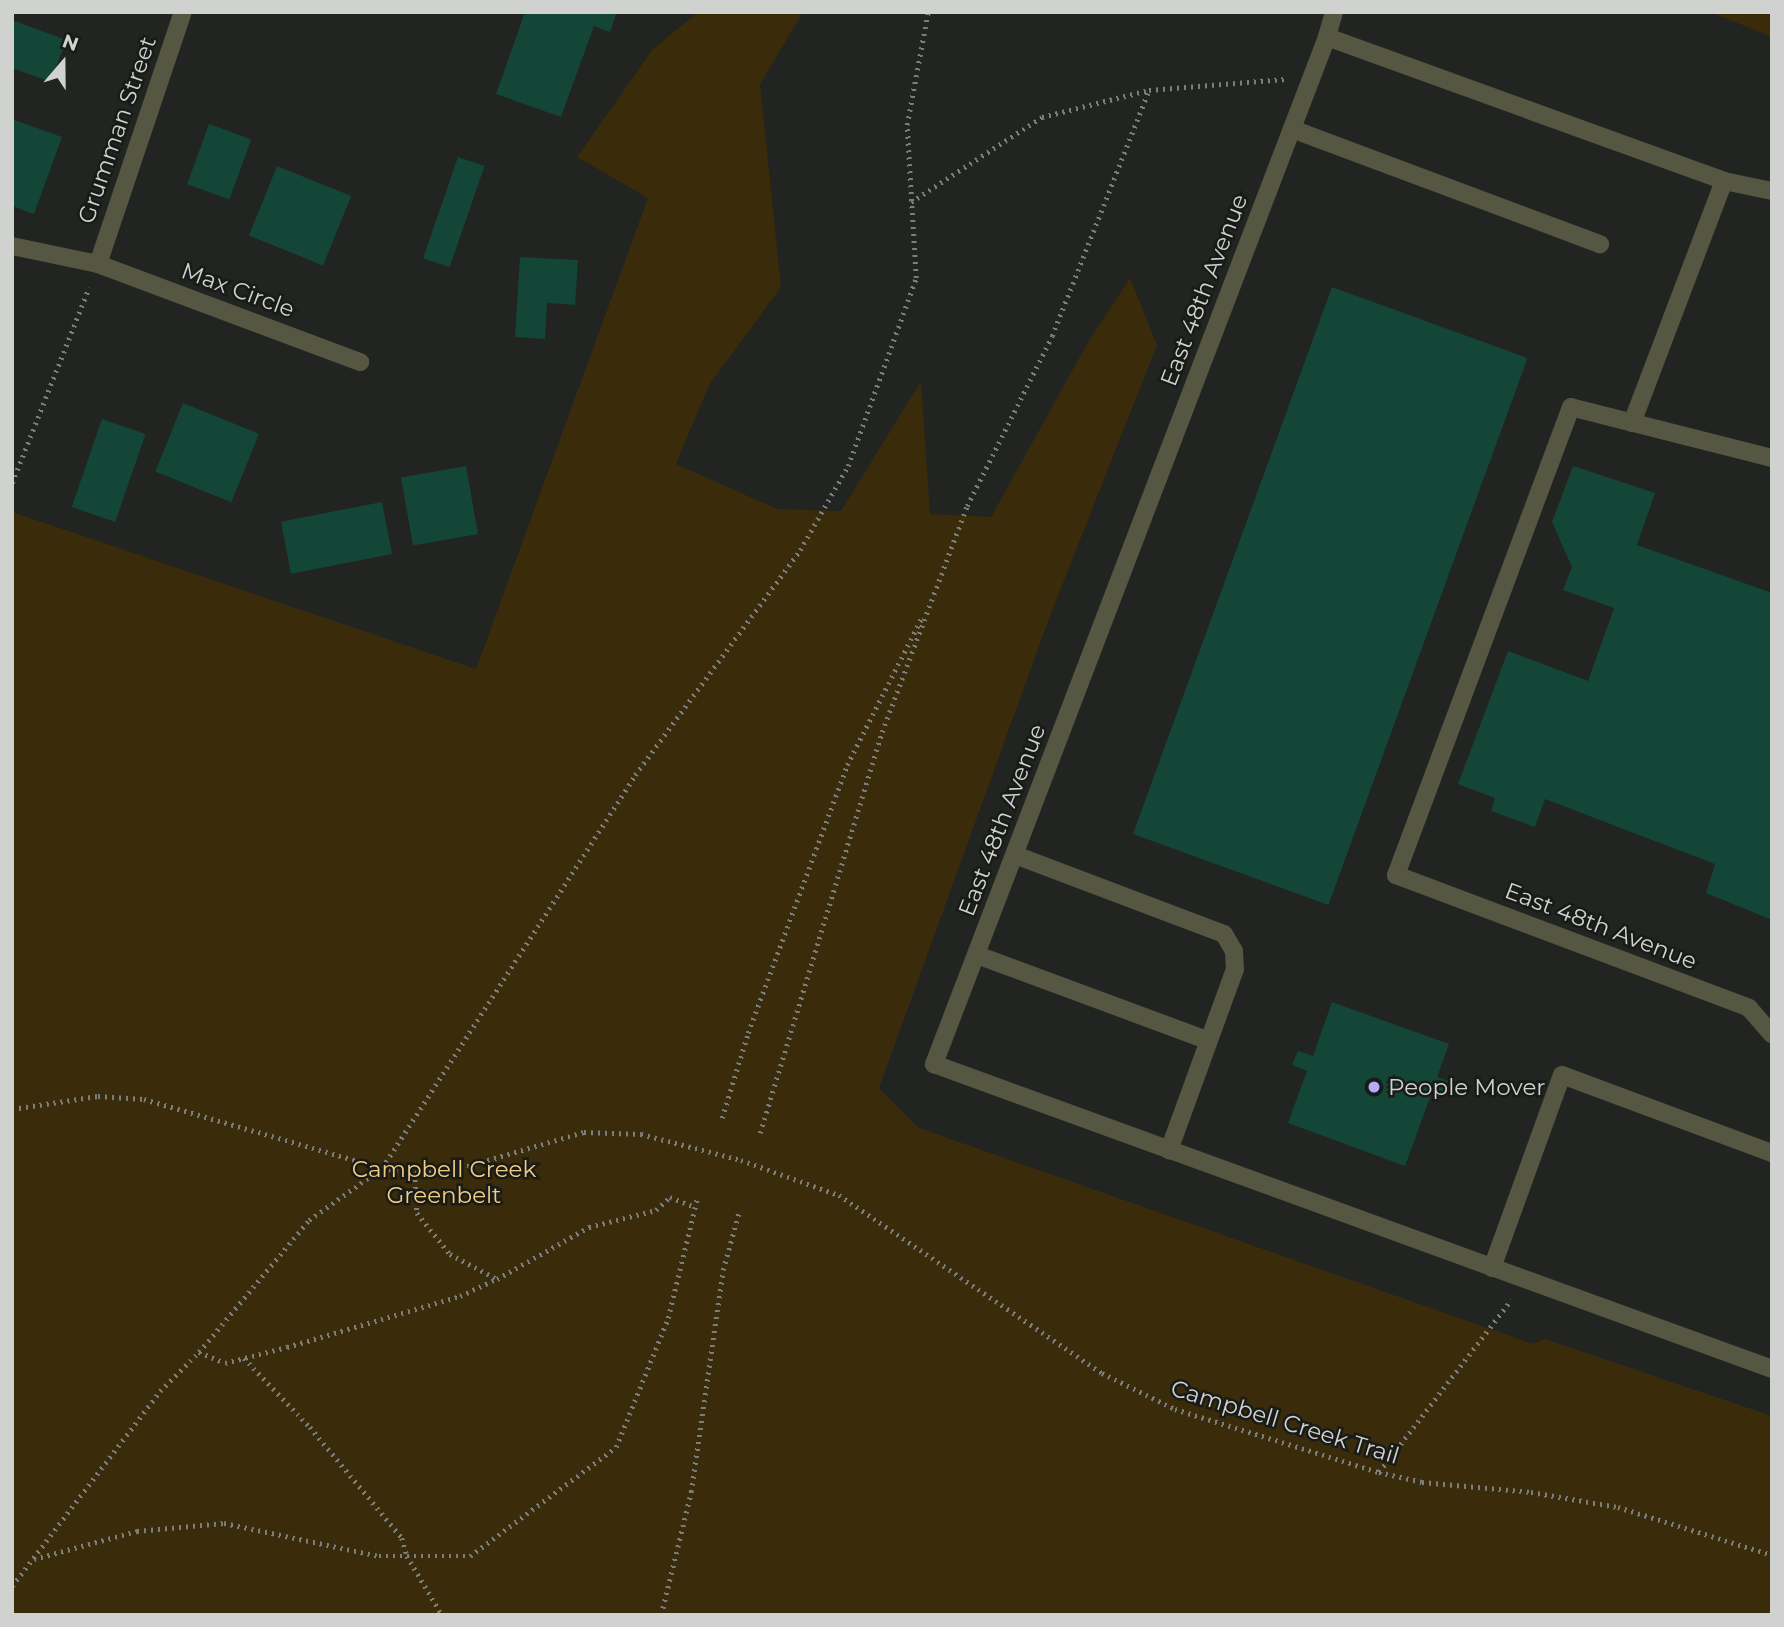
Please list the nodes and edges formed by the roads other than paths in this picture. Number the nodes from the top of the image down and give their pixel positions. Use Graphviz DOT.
graph roads {
  1 [pos="183,12"];
  2 [pos="1334,12"];
  3 [pos="1327,37"];
  4 [pos="1292,129"];
  5 [pos="1724,181"];
  6 [pos="1772,191"];
  7 [pos="1600,244"];
  8 [pos="12,246"];
  9 [pos="98,264"];
  10 [pos="360,362"];
  11 [pos="1632,423"];
  12 [pos="1772,458"];
  13 [pos="1014,855"];
  14 [pos="977,955"];
  15 [pos="1772,1034"];
  16 [pos="1209,1041"];
  17 [pos="1169,1150"];
  18 [pos="1772,1153"];
  19 [pos="1492,1268"];
  20 [pos="1772,1369"];
  1 -- 9 [label="street, Grumman Street"];
  2 -- 3 [label="street, East 48th Avenue"];
  3 -- 4 [label="street, East 48th Avenue"];
  3 -- 5 [label="street"];
  4 -- 7 [label="street"];
  4 -- 13 [label="street, East 48th Avenue"];
  5 -- 6 [label="street"];
  5 -- 11 [label="street"];
  8 -- 9 [label="street, Max Circle"];
  9 -- 10 [label="street, Max Circle"];
  11 -- 12 [label="street, East 48th Avenue"];
  11 -- 15 [label="street, East 48th Avenue"];
  13 -- 14 [label="street, East 48th Avenue"];
  13 -- 16 [label="street"];
  14 -- 16 [label="street"];
  14 -- 17 [label="street, East 48th Avenue"];
  16 -- 17 [label="street"];
  17 -- 19 [label="street, East 48th Avenue"];
  18 -- 19 [label="street"];
  19 -- 20 [label="street, East 48th Avenue"];
}
